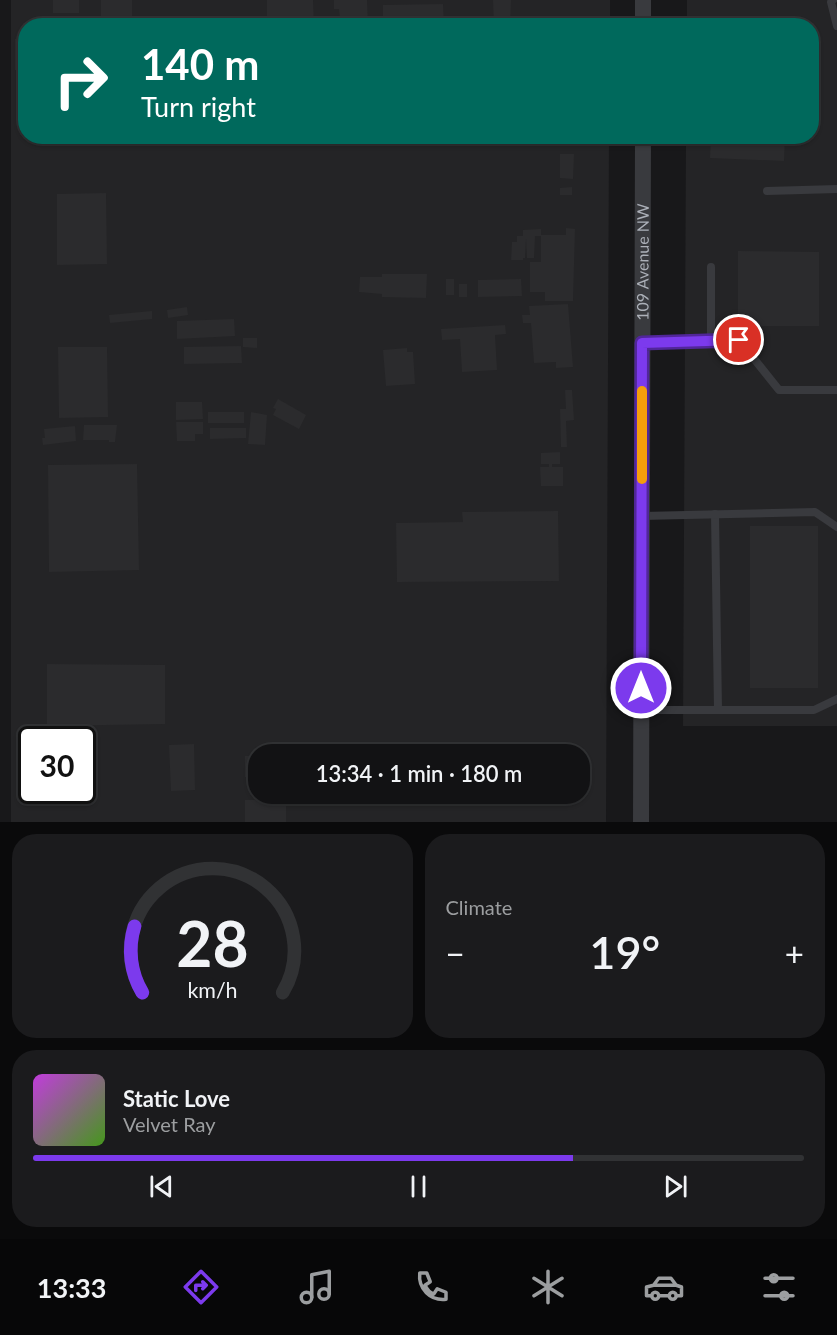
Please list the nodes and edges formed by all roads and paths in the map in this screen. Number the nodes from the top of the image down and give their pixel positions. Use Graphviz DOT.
graph roads {
  1 [pos="643,0"];
  2 [pos="833,0"];
  3 [pos="643,18"];
  4 [pos="837,26"];
  5 [pos="643,144"];
  6 [pos="837,189"];
  7 [pos="767,190"];
  8 [pos="711,267"];
  9 [pos="711,341"];
  10 [pos="642,343"];
  11 [pos="837,390"];
  12 [pos="715,514"];
  13 [pos="642,516"];
  14 [pos="837,527"];
  15 [pos="837,699"];
  16 [pos="641,710"];
  17 [pos="718,710"];
  18 [pos="641,822"];
  1 -- 3 [label="street"];
  2 -- 4 [label="lane"];
  5 -- 10 [label="street, 109 Avenue NW"];
  6 -- 7 [label="lane"];
  8 -- 9 [label="lane"];
  9 -- 10 [label="lane"];
  9 -- 11 [label="lane"];
  10 -- 13 [label="street, 109 Avenue NW"];
  12 -- 13 [label="lane"];
  12 -- 14 [label="lane"];
  12 -- 17 [label="lane"];
  13 -- 16 [label="street, 109 Avenue NW"];
  15 -- 17 [label="lane"];
  16 -- 17 [label="lane"];
  16 -- 18 [label="street, 109 Avenue NW"];
}
